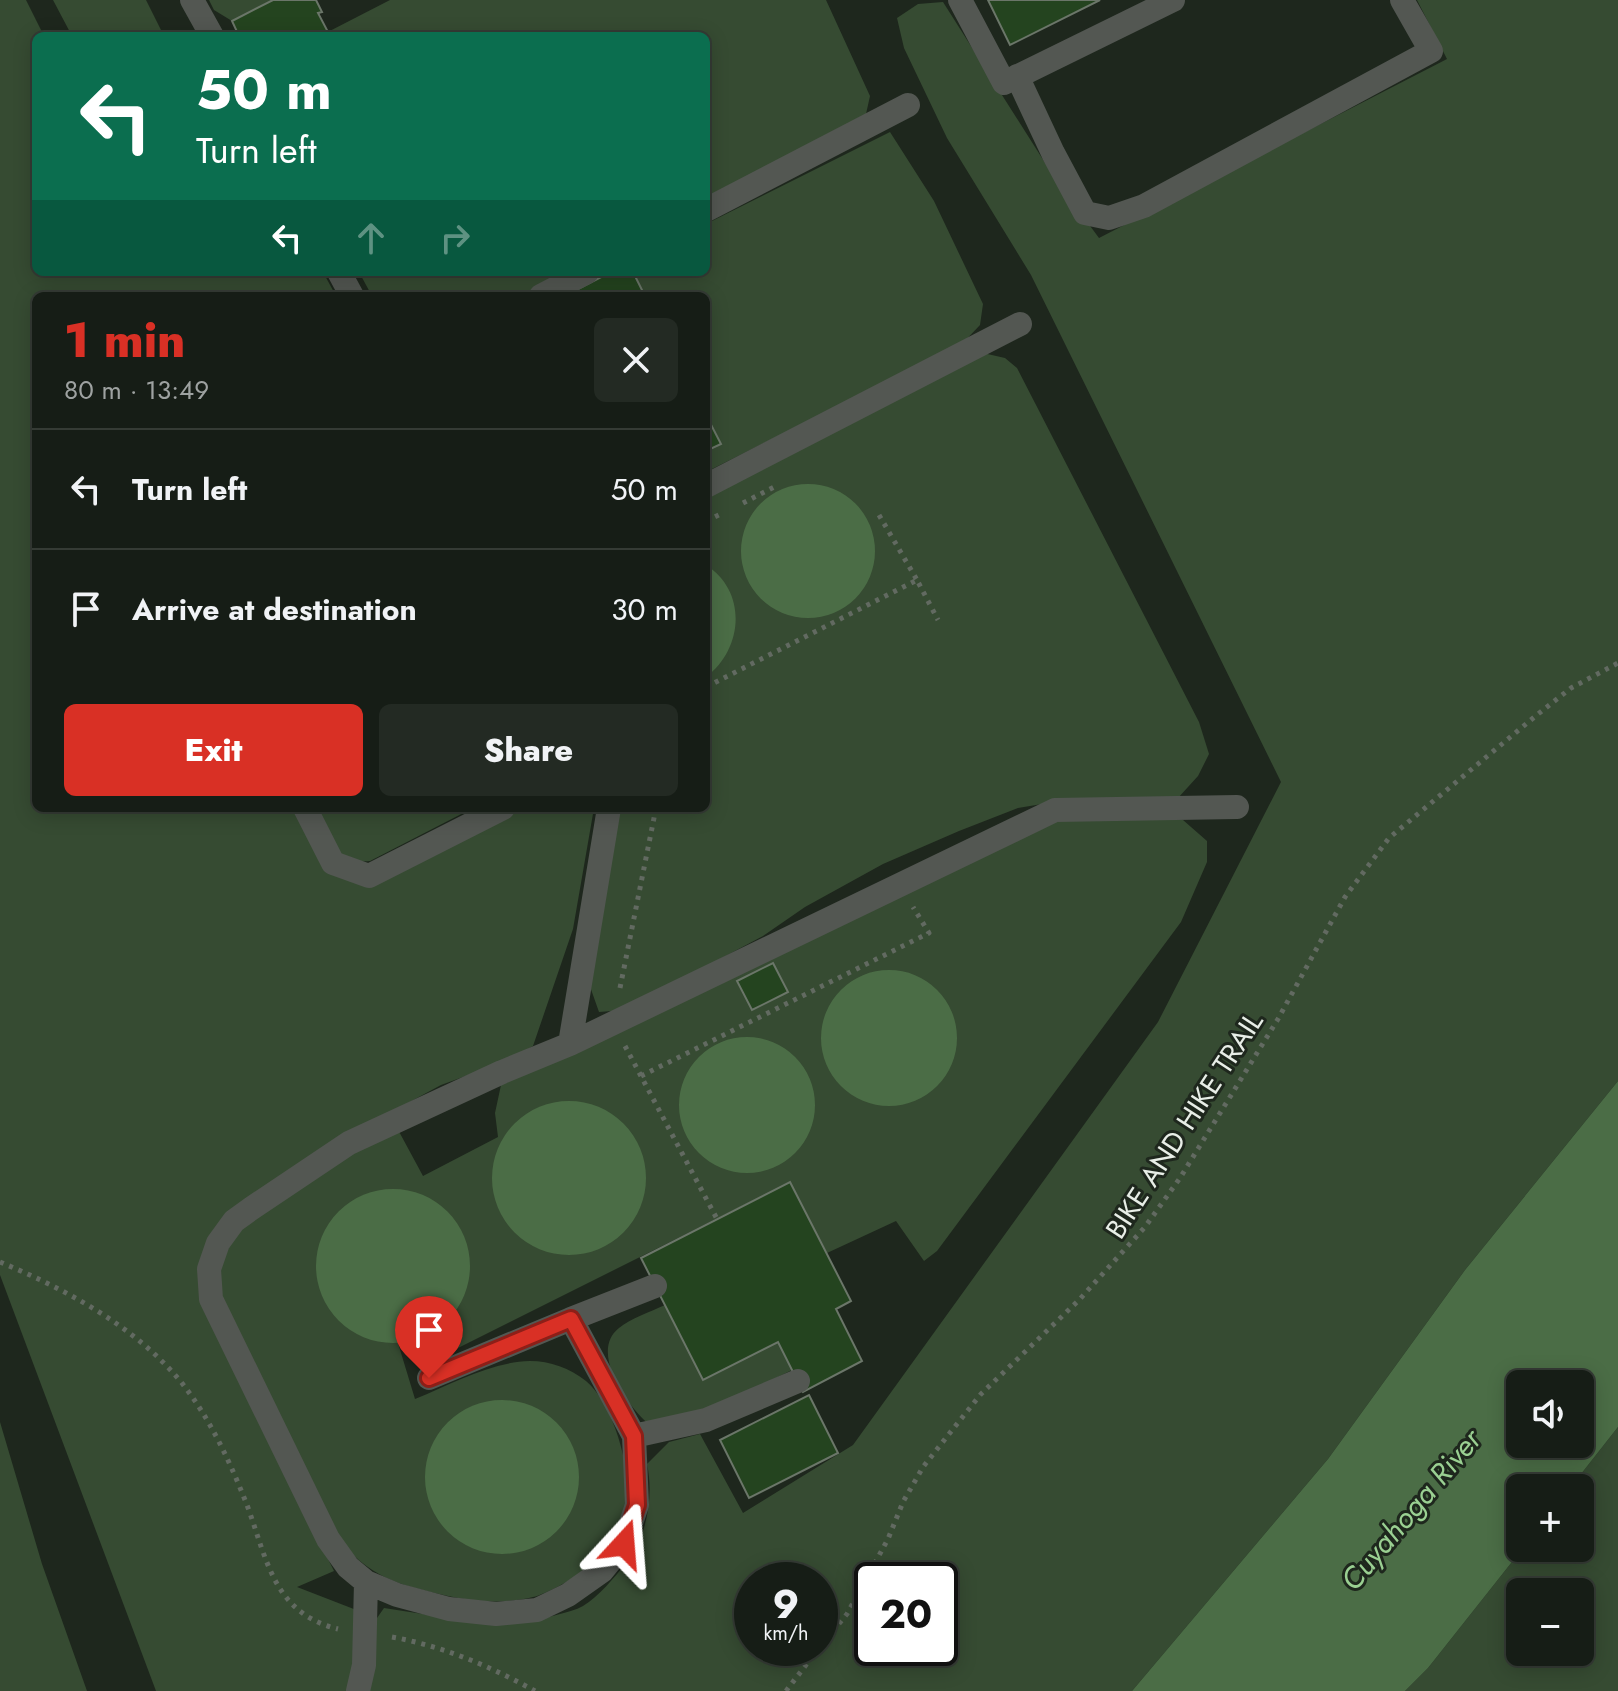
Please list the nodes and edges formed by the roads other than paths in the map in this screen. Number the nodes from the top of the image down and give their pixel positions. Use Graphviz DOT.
graph roads {
  1 [pos="192,0"];
  2 [pos="960,0"];
  3 [pos="1173,0"];
  4 [pos="1402,0"];
  5 [pos="210,32"];
  6 [pos="1017,76"];
  7 [pos="908,105"];
  8 [pos="710,208"];
  9 [pos="579,276"];
  10 [pos="549,292"];
  11 [pos="1020,324"];
  12 [pos="710,484"];
  13 [pos="1237,807"];
  14 [pos="307,812"];
  15 [pos="495,812"];
  16 [pos="608,812"];
  17 [pos="570,1044"];
  18 [pos="655,1286"];
  19 [pos="571,1319"];
  20 [pos="429,1378"];
  21 [pos="798,1381"];
  22 [pos="634,1436"];
  23 [pos="366,1582"];
  24 [pos="358,1691"];
  1 -- 5 [label="lane"];
  2 -- 6 [label="lane"];
  3 -- 6 [label="lane"];
  4 -- 6 [label="lane"];
  7 -- 8 [label="lane"];
  9 -- 10 [label="lane"];
  11 -- 12 [label="lane"];
  13 -- 17 [label="lane"];
  14 -- 15 [label="lane"];
  16 -- 17 [label="lane"];
  17 -- 23 [label="lane"];
  18 -- 19 [label="lane"];
  19 -- 20 [label="lane"];
  19 -- 22 [label="lane"];
  21 -- 22 [label="lane"];
  22 -- 23 [label="lane"];
  23 -- 24 [label="lane"];
}
